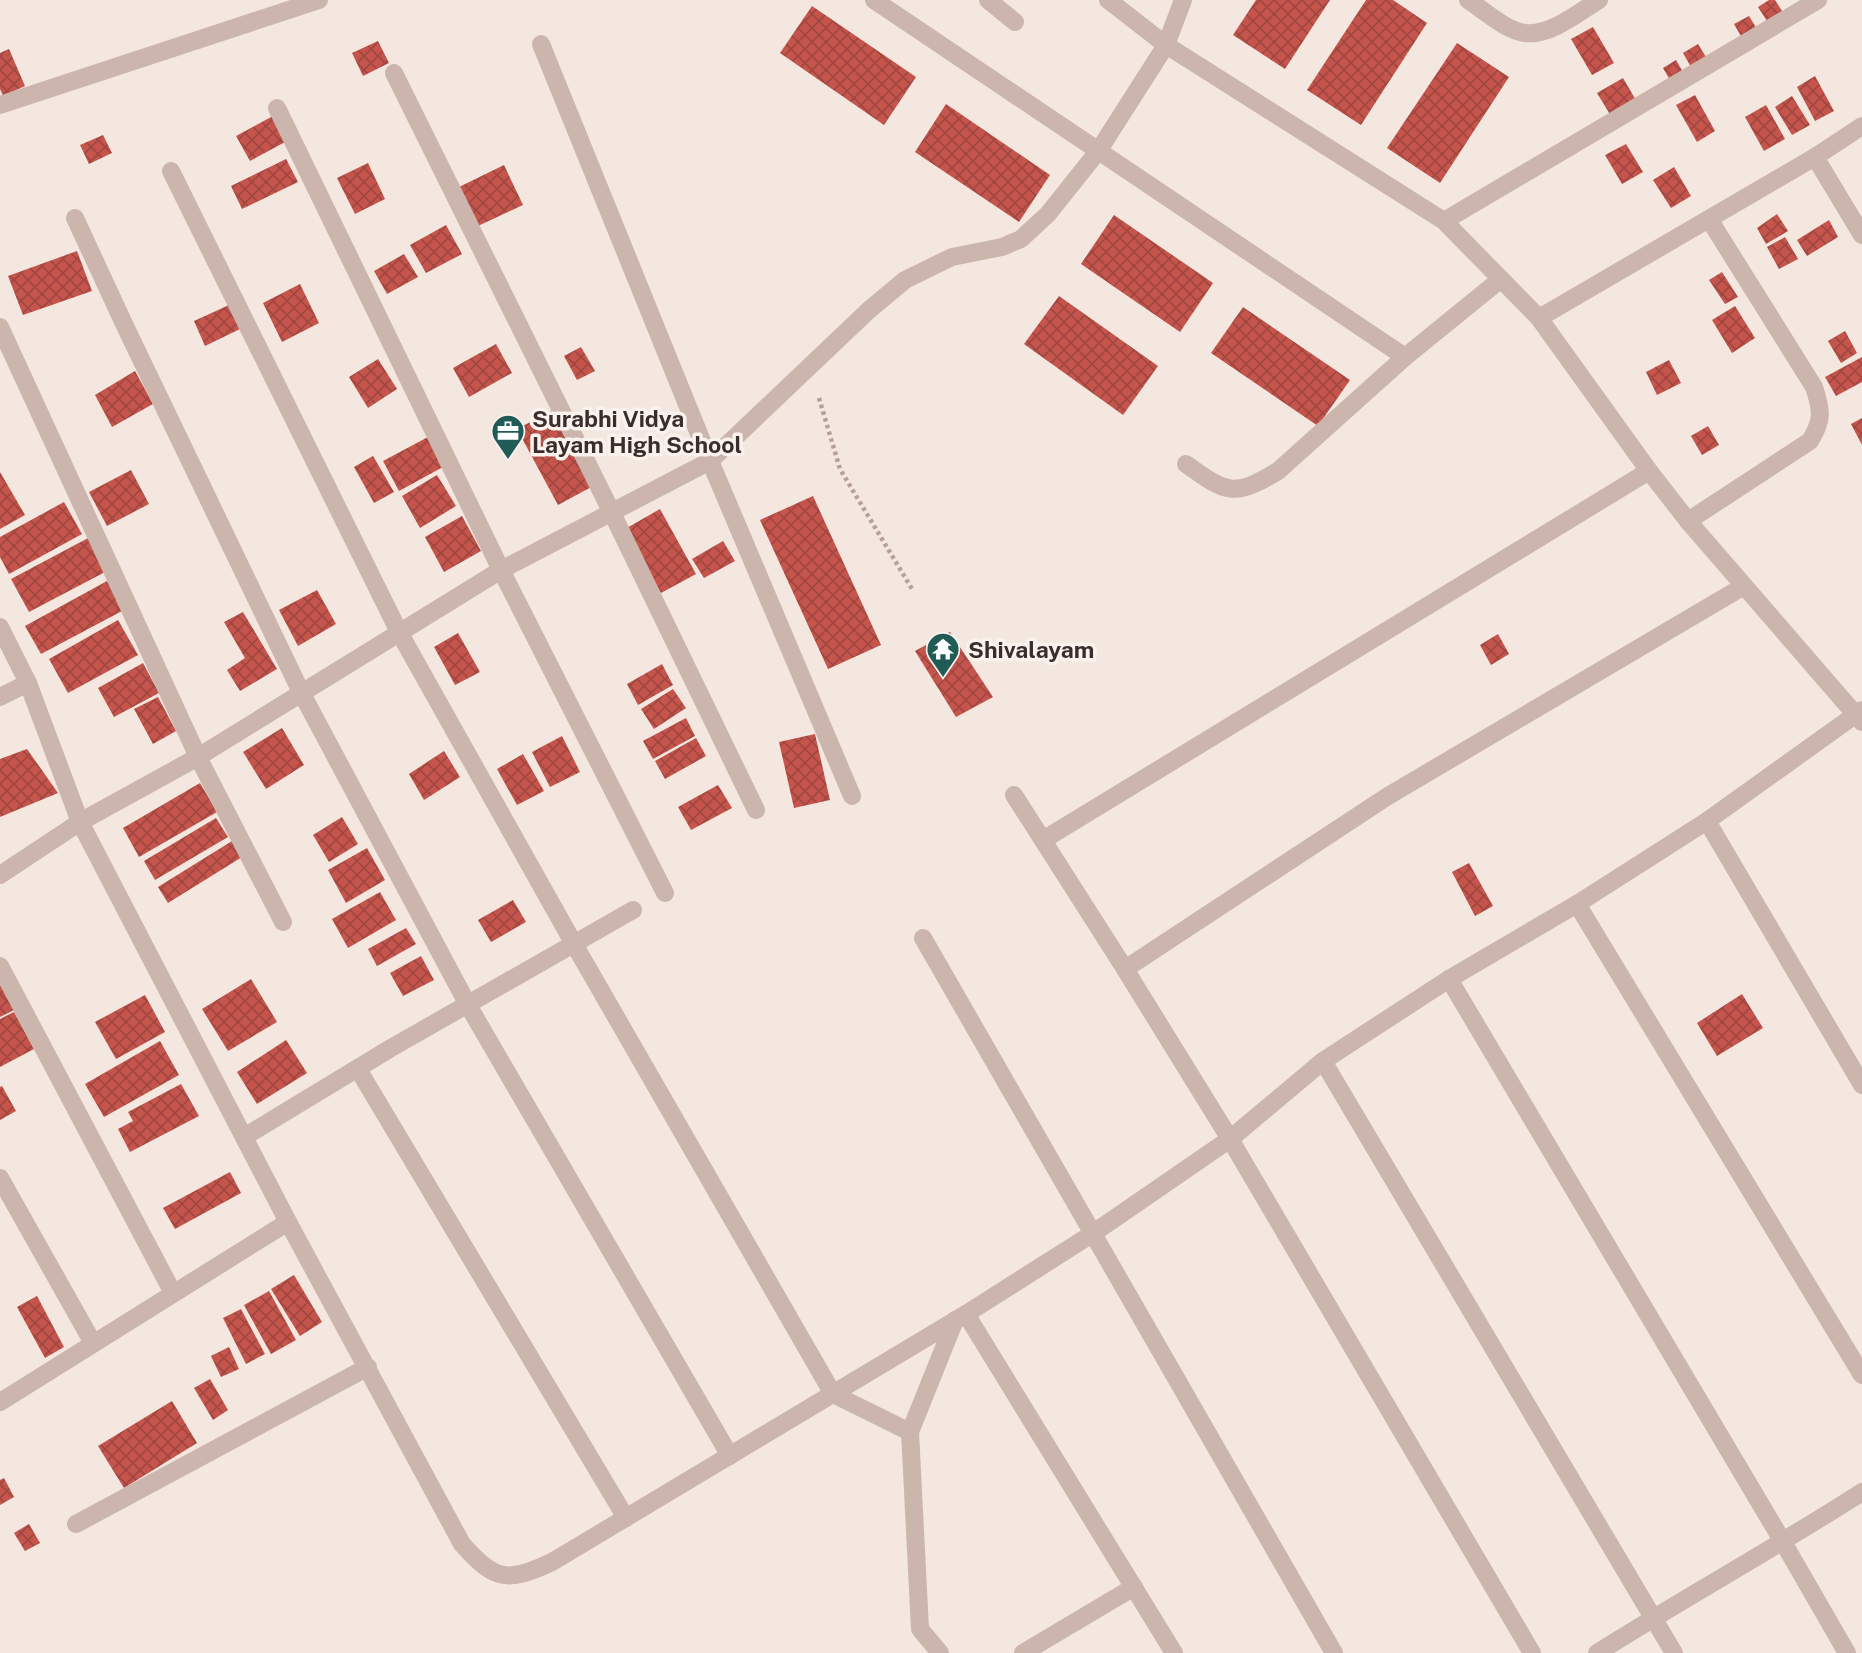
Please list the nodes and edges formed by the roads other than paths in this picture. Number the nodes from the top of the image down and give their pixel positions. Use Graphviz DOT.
graph roads {
  1 [pos="319,0"];
  2 [pos="874,0"];
  3 [pos="988,0"];
  4 [pos="1108,0"];
  5 [pos="1183,0"];
  6 [pos="1468,0"];
  7 [pos="1599,0"];
  8 [pos="1818,0"];
  9 [pos="1015,22"];
  10 [pos="541,44"];
  11 [pos="1166,45"];
  12 [pos="394,73"];
  13 [pos="0,105"];
  14 [pos="277,108"];
  15 [pos="1862,126"];
  16 [pos="1099,150"];
  17 [pos="1815,157"];
  18 [pos="171,171"];
  19 [pos="75,218"];
  20 [pos="1709,219"];
  21 [pos="1444,220"];
  22 [pos="1862,235"];
  23 [pos="1502,279"];
  24 [pos="1539,318"];
  25 [pos="0,327"];
  26 [pos="1405,357"];
  27 [pos="710,461"];
  28 [pos="1186,464"];
  29 [pos="1649,471"];
  30 [pos="612,513"];
  31 [pos="1688,521"];
  32 [pos="501,570"];
  33 [pos="1744,586"];
  34 [pos="0,627"];
  35 [pos="398,632"];
  36 [pos="28,683"];
  37 [pos="301,692"];
  38 [pos="0,697"];
  39 [pos="1860,715"];
  40 [pos="198,757"];
  41 [pos="1014,795"];
  42 [pos="852,796"];
  43 [pos="756,810"];
  44 [pos="1707,821"];
  45 [pos="80,822"];
  46 [pos="1043,840"];
  47 [pos="0,875"];
  48 [pos="665,893"];
  49 [pos="1577,904"];
  50 [pos="633,910"];
  51 [pos="283,922"];
  52 [pos="923,938"];
  53 [pos="574,944"];
  54 [pos="0,966"];
  55 [pos="1125,969"];
  56 [pos="1449,979"];
  57 [pos="468,1005"];
  58 [pos="1324,1061"];
  59 [pos="358,1069"];
  60 [pos="1862,1086"];
  61 [pos="244,1137"];
  62 [pos="1230,1139"];
  63 [pos="0,1178"];
  64 [pos="288,1222"];
  65 [pos="1092,1234"];
  66 [pos="173,1293"];
  67 [pos="961,1317"];
  68 [pos="93,1343"];
  69 [pos="368,1367"];
  70 [pos="1862,1375"];
  71 [pos="833,1394"];
  72 [pos="0,1402"];
  73 [pos="910,1432"];
  74 [pos="730,1456"];
  75 [pos="1862,1492"];
  76 [pos="626,1518"];
  77 [pos="76,1524"];
  78 [pos="1783,1542"];
  79 [pos="1133,1587"];
  80 [pos="1654,1617"];
  81 [pos="940,1653"];
  82 [pos="1023,1653"];
  83 [pos="1174,1653"];
  84 [pos="1334,1653"];
  85 [pos="1532,1653"];
  86 [pos="1597,1653"];
  87 [pos="1674,1653"];
  88 [pos="1847,1653"];
  1 -- 13 [label="street"];
  2 -- 16 [label="street"];
  3 -- 9 [label="street"];
  4 -- 11 [label="street"];
  5 -- 11 [label="street"];
  6 -- 7 [label="street"];
  8 -- 21 [label="street"];
  10 -- 27 [label="street"];
  11 -- 16 [label="street"];
  11 -- 21 [label="street"];
  12 -- 30 [label="street"];
  14 -- 32 [label="street"];
  15 -- 17 [label="street"];
  16 -- 26 [label="street"];
  16 -- 27 [label="street"];
  17 -- 20 [label="street"];
  17 -- 22 [label="street"];
  18 -- 35 [label="street"];
  19 -- 37 [label="street"];
  20 -- 24 [label="street"];
  20 -- 31 [label="street"];
  21 -- 23 [label="street"];
  23 -- 24 [label="street"];
  23 -- 26 [label="street"];
  24 -- 29 [label="street"];
  25 -- 40 [label="street"];
  26 -- 28 [label="street"];
  27 -- 30 [label="street"];
  27 -- 42 [label="street"];
  29 -- 31 [label="street"];
  29 -- 46 [label="street"];
  30 -- 32 [label="street"];
  30 -- 43 [label="street"];
  31 -- 33 [label="street"];
  32 -- 35 [label="street"];
  32 -- 48 [label="street"];
  33 -- 39 [label="street"];
  33 -- 55 [label="street"];
  34 -- 36 [label="street"];
  35 -- 37 [label="street"];
  35 -- 53 [label="street"];
  36 -- 38 [label="street"];
  36 -- 45 [label="street"];
  37 -- 40 [label="street"];
  37 -- 57 [label="street"];
  39 -- 44 [label="street"];
  40 -- 45 [label="street"];
  40 -- 51 [label="street"];
  41 -- 46 [label="street"];
  44 -- 49 [label="street"];
  44 -- 60 [label="street"];
  45 -- 47 [label="street"];
  45 -- 61 [label="street"];
  46 -- 55 [label="street"];
  49 -- 56 [label="street"];
  49 -- 70 [label="street"];
  50 -- 53 [label="street"];
  52 -- 65 [label="street"];
  53 -- 57 [label="street"];
  53 -- 71 [label="street"];
  54 -- 66 [label="street"];
  55 -- 62 [label="street"];
  56 -- 58 [label="street"];
  56 -- 78 [label="street"];
  57 -- 59 [label="street"];
  57 -- 74 [label="street"];
  58 -- 62 [label="street"];
  58 -- 80 [label="street"];
  59 -- 61 [label="street"];
  59 -- 76 [label="street"];
  61 -- 64 [label="street"];
  62 -- 65 [label="street"];
  62 -- 85 [label="street"];
  63 -- 68 [label="street"];
  64 -- 66 [label="street"];
  64 -- 69 [label="street"];
  65 -- 67 [label="street"];
  65 -- 84 [label="street"];
  66 -- 68 [label="street"];
  67 -- 71 [label="street"];
  67 -- 73 [label="street"];
  67 -- 79 [label="street"];
  68 -- 72 [label="street"];
  69 -- 76 [label="street"];
  69 -- 77 [label="street"];
  71 -- 73 [label="street"];
  71 -- 74 [label="street"];
  73 -- 81 [label="street"];
  74 -- 76 [label="street"];
  75 -- 78 [label="street"];
  78 -- 80 [label="street"];
  78 -- 88 [label="street"];
  79 -- 82 [label="street"];
  79 -- 83 [label="street"];
  80 -- 86 [label="street"];
  80 -- 87 [label="street"];
}
